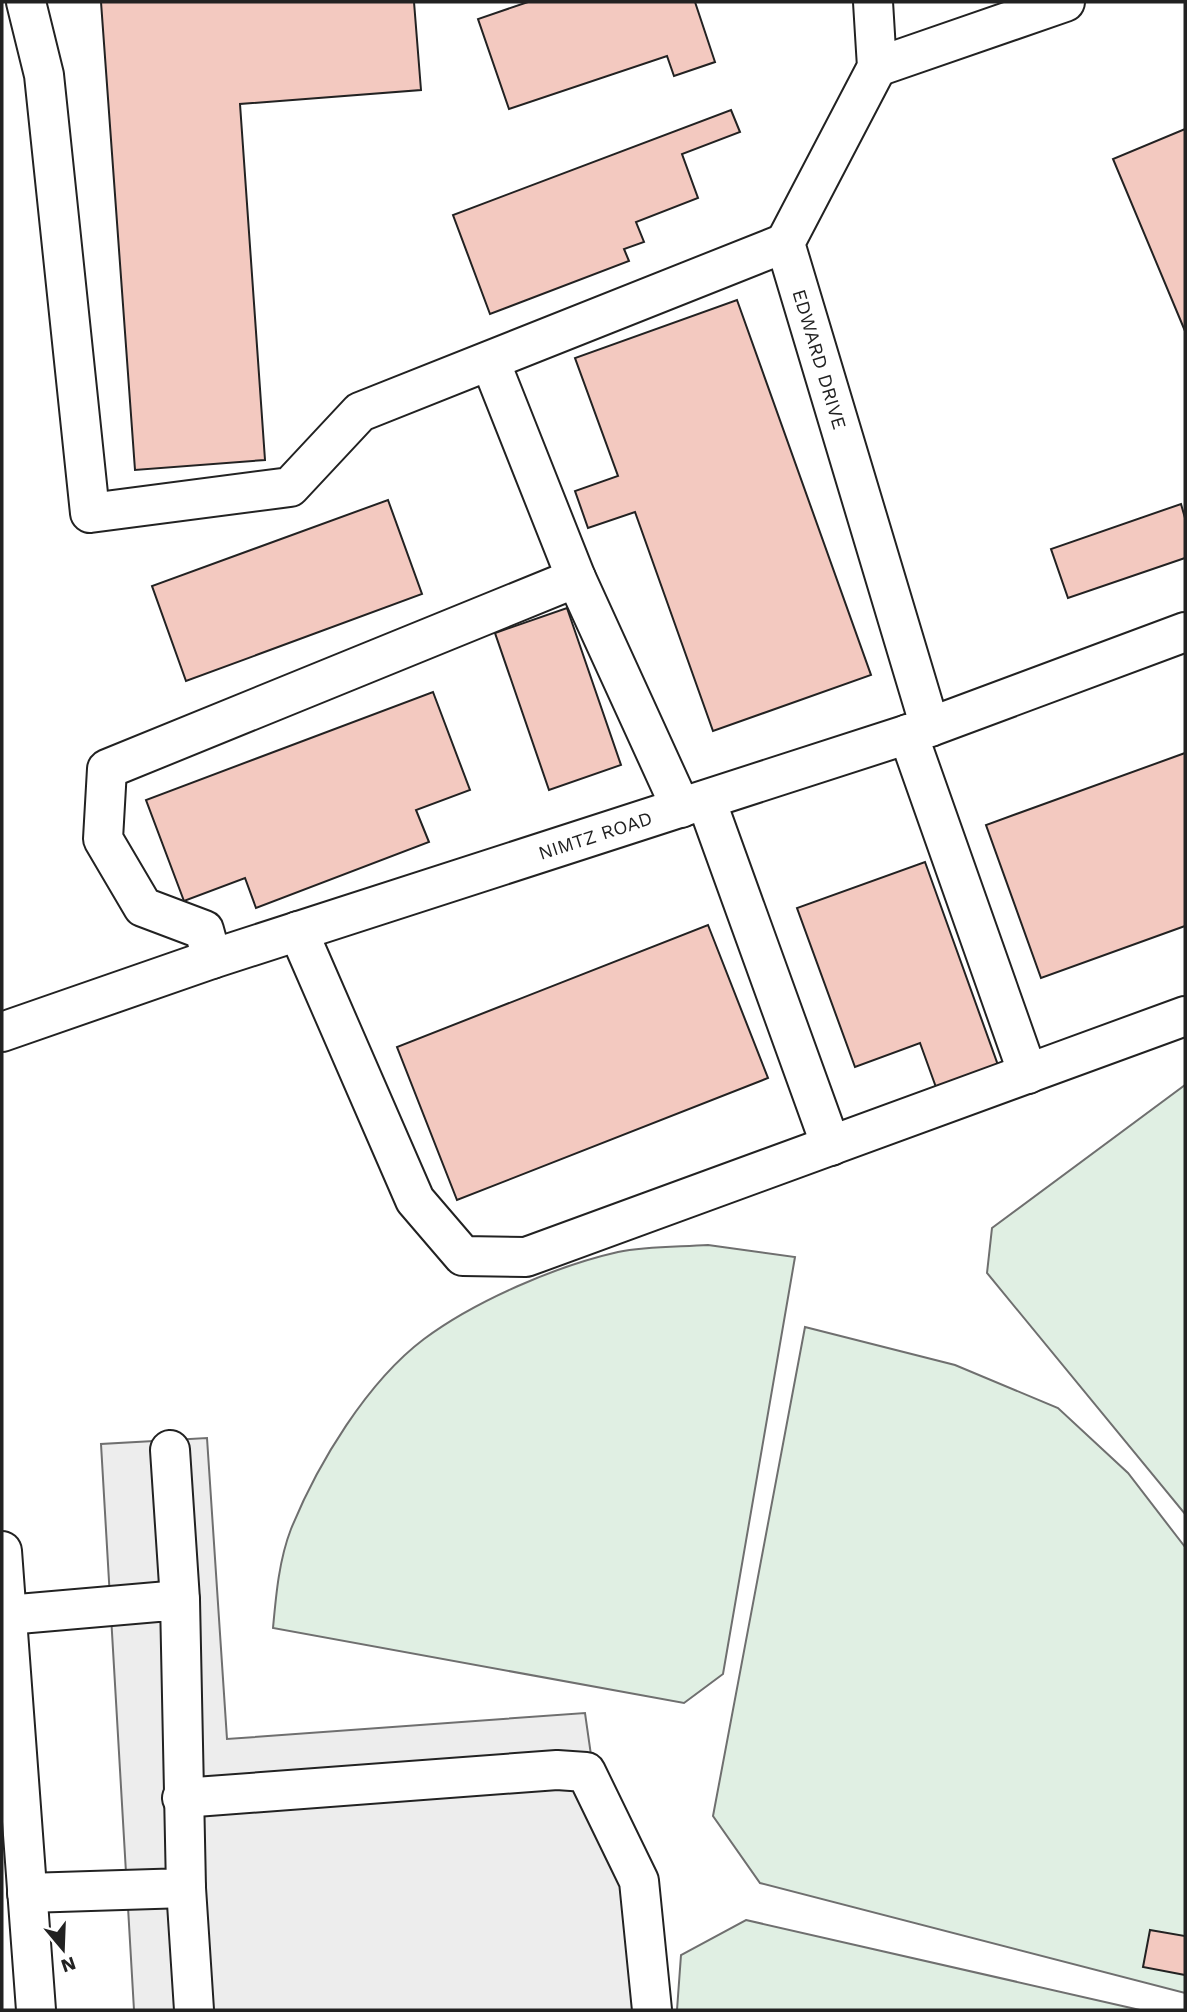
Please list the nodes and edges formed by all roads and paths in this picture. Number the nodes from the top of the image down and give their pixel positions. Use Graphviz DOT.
graph roads {
  1 [pos="26,2"];
  2 [pos="873,2"];
  3 [pos="1065,2"];
  4 [pos="877,67"];
  5 [pos="785,243"];
  6 [pos="489,361"];
  7 [pos="576,578"];
  8 [pos="1185,632"];
  9 [pos="919,731"];
  10 [pos="694,804"];
  11 [pos="298,931"];
  12 [pos="212,959"];
  13 [pos="1185,1016"];
  14 [pos="2,1032"];
  15 [pos="1028,1074"];
  16 [pos="831,1146"];
  17 [pos="170,1450"];
  18 [pos="2,1551"];
  19 [pos="180,1600"];
  20 [pos="6,1615"];
  21 [pos="182,1798"];
  22 [pos="186,1888"];
  23 [pos="27,1893"];
  24 [pos="16,1938"];
  25 [pos="33,2010"];
  26 [pos="194,2010"];
  27 [pos="652,2010"];
  1 -- 6 [label="street"];
  2 -- 4 [label="street"];
  3 -- 4 [label="street"];
  4 -- 5 [label="street"];
  5 -- 6 [label="street"];
  5 -- 9 [label="street, EDWARD DRIVE"];
  6 -- 7 [label="street"];
  7 -- 10 [label="street"];
  7 -- 12 [label="street"];
  8 -- 9 [label="street, NIMTZ ROAD"];
  9 -- 10 [label="street, NIMTZ ROAD"];
  9 -- 15 [label="street, EDWARD DRIVE"];
  10 -- 11 [label="street, NIMTZ ROAD"];
  10 -- 16 [label="street"];
  11 -- 12 [label="street, NIMTZ ROAD"];
  11 -- 16 [label="street"];
  12 -- 14 [label="street, NIMTZ ROAD"];
  13 -- 15 [label="street"];
  15 -- 16 [label="street"];
  17 -- 19 [label="street"];
  18 -- 20 [label="street"];
  19 -- 20 [label="street"];
  19 -- 21 [label="street"];
  20 -- 23 [label="street"];
  21 -- 22 [label="street"];
  21 -- 27 [label="street"];
  22 -- 23 [label="street"];
  22 -- 26 [label="street"];
  23 -- 24 [label="street"];
  24 -- 25 [label="street"];
}
